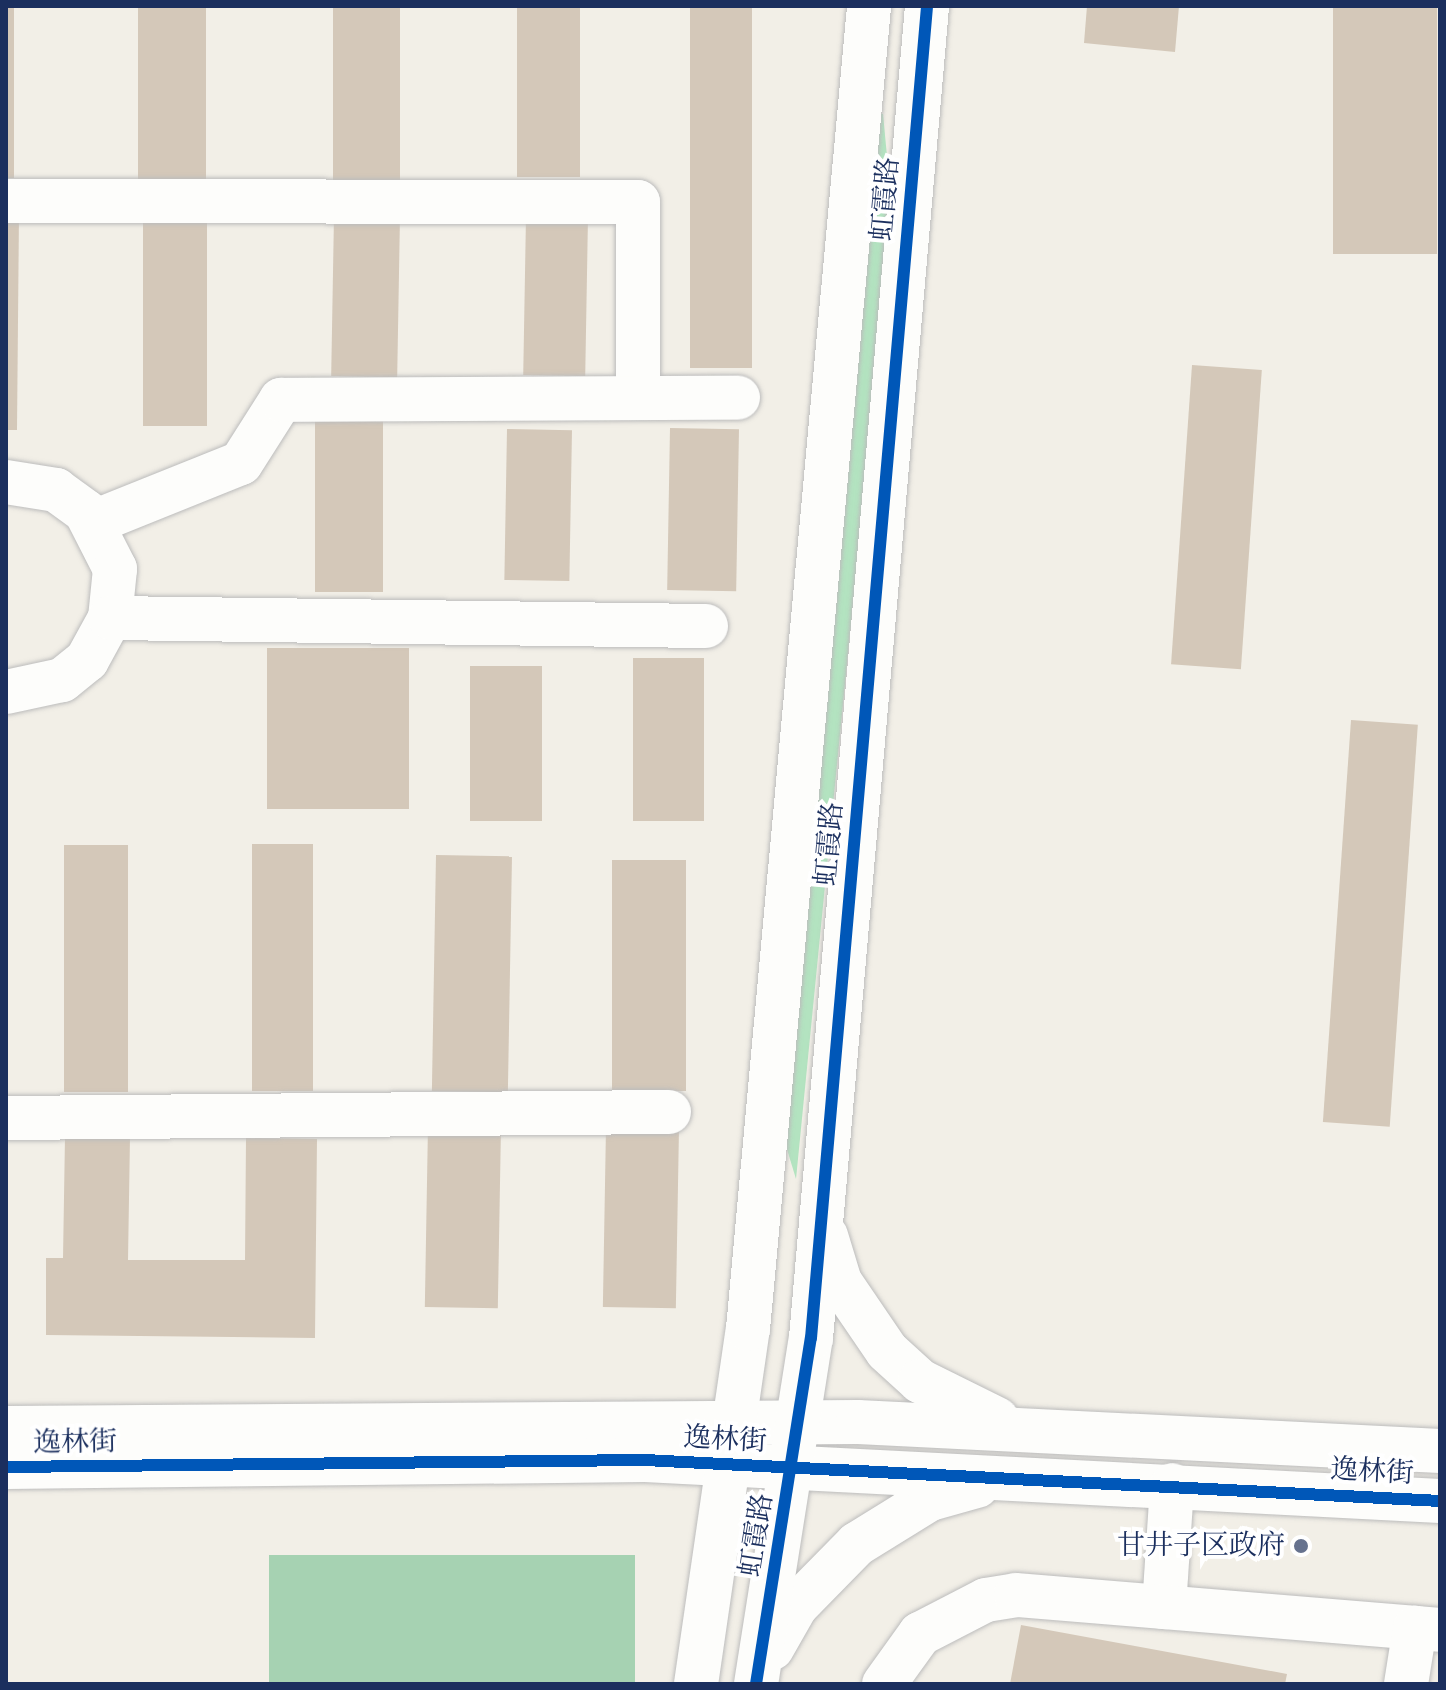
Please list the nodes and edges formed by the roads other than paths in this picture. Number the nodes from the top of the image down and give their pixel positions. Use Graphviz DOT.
graph roads {
  1 [pos="869,6"];
  2 [pos="927,6"];
  3 [pos="6,201"];
  4 [pos="638,398"];
  5 [pos="738,398"];
  6 [pos="6,482"];
  7 [pos="94,522"];
  8 [pos="110,618"];
  9 [pos="706,626"];
  10 [pos="6,692"];
  11 [pos="669,1112"];
  12 [pos="6,1118"];
  13 [pos="822,1208"];
  14 [pos="737,1421"];
  15 [pos="799,1421"];
  16 [pos="6,1428"];
  17 [pos="1026,1428"];
  18 [pos="1440,1451"];
  19 [pos="731,1465"];
  20 [pos="6,1467"];
  21 [pos="792,1468"];
  22 [pos="1023,1478"];
  23 [pos="1172,1485"];
  24 [pos="1440,1501"];
  25 [pos="1164,1607"];
  26 [pos="1428,1629"];
  27 [pos="696,1684"];
  28 [pos="757,1684"];
  29 [pos="884,1684"];
  30 [pos="1406,1684"];
  1 -- 14 [label="street, 虹霞路"];
  2 -- 13 [label="street, 虹霞路"];
  3 -- 4 [label="street"];
  4 -- 5 [label="street"];
  4 -- 7 [label="street"];
  6 -- 7 [label="street"];
  7 -- 8 [label="street"];
  8 -- 9 [label="street"];
  8 -- 10 [label="street"];
  11 -- 12 [label="street"];
  13 -- 15 [label="street, 虹霞路"];
  13 -- 17 [label="street"];
  14 -- 15 [label="street, 逸林街"];
  14 -- 16 [label="street, 逸林街"];
  14 -- 19 [label="street, 虹霞路"];
  15 -- 17 [label="street, 逸林街"];
  15 -- 21 [label="street, 虹霞路"];
  17 -- 18 [label="street, 逸林街"];
  19 -- 20 [label="street, 逸林街"];
  19 -- 21 [label="street, 逸林街"];
  19 -- 27 [label="street, 虹霞路"];
  21 -- 22 [label="street, 逸林街"];
  21 -- 28 [label="street, 虹霞路"];
  22 -- 23 [label="street, 逸林街"];
  22 -- 28 [label="street"];
  23 -- 24 [label="street, 逸林街"];
  23 -- 25 [label="street"];
  25 -- 26 [label="street"];
  25 -- 29 [label="street"];
  26 -- 30 [label="street"];
}
